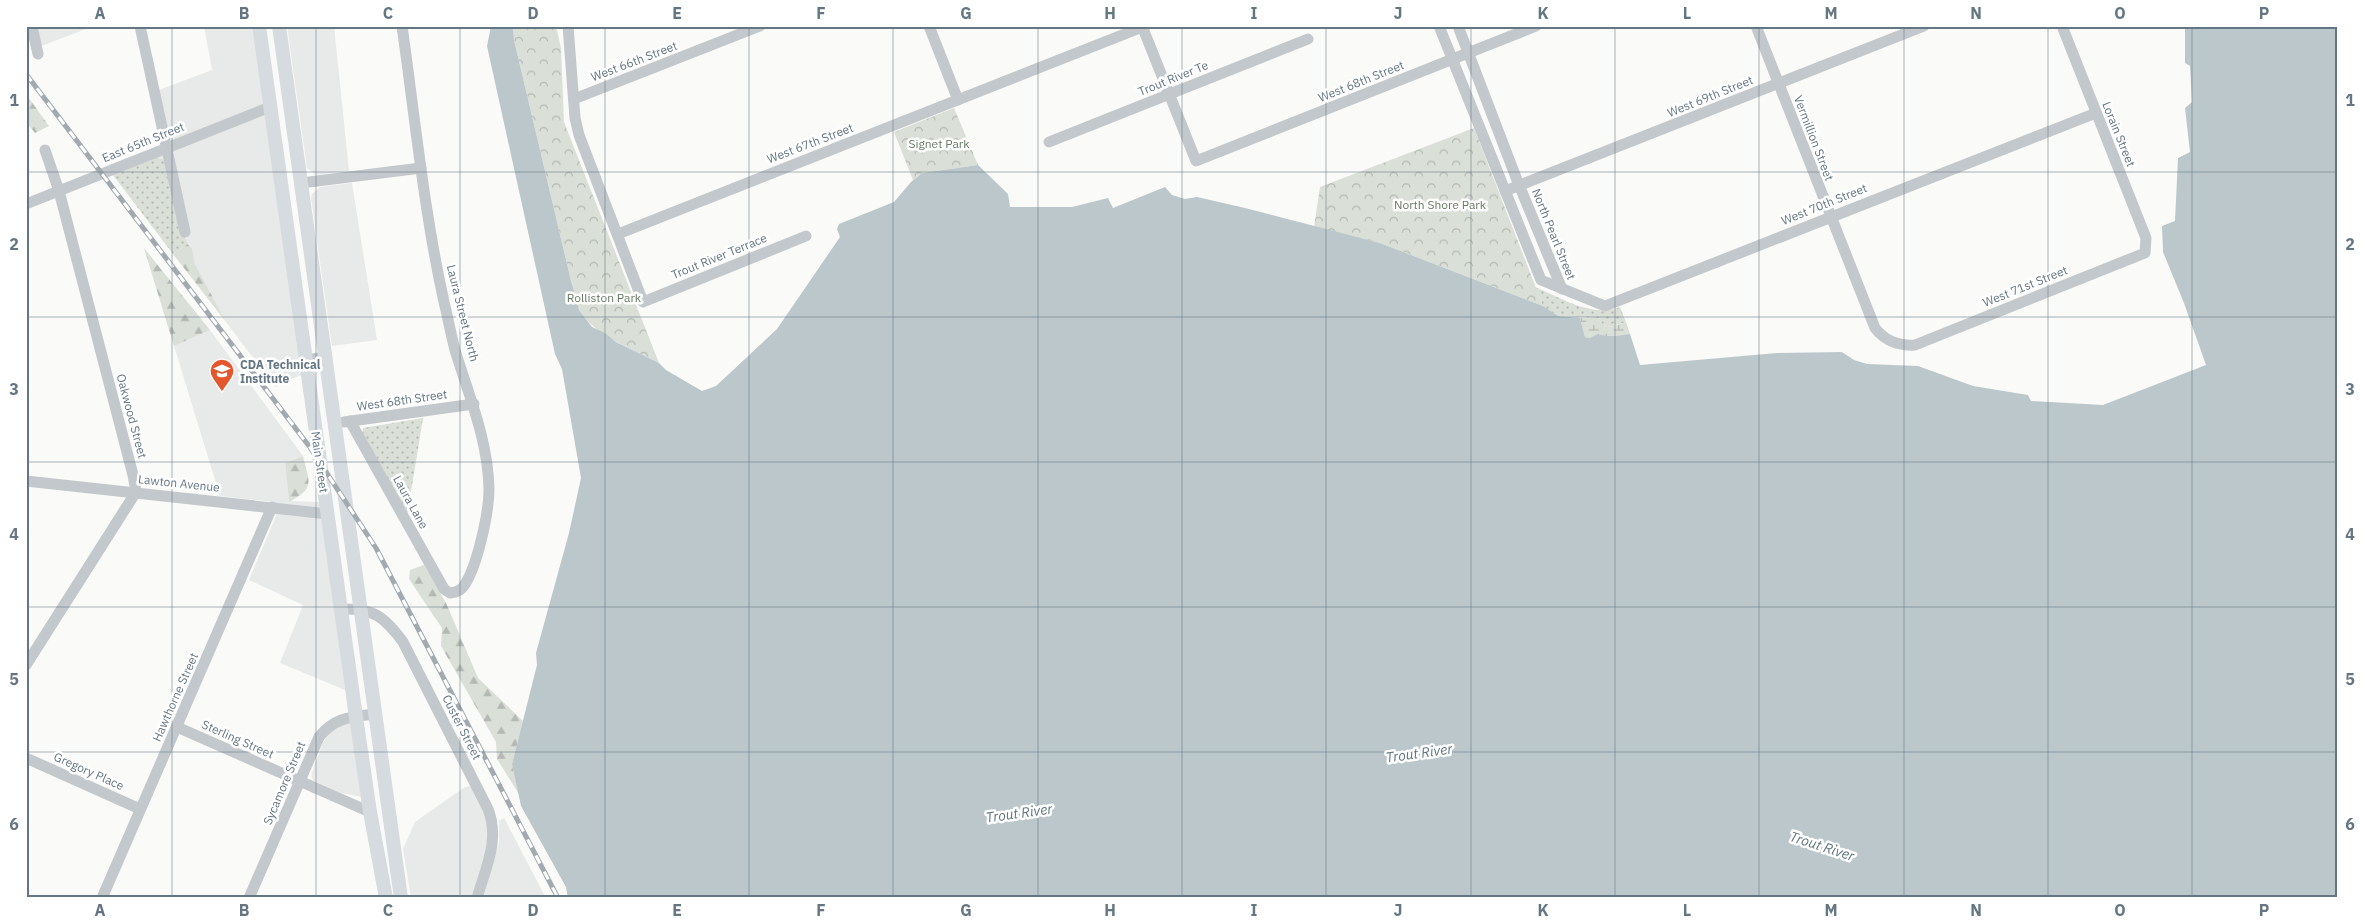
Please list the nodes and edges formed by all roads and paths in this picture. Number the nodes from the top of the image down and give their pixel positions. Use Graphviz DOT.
graph roads {
  1 [pos="32,26"];
  2 [pos="140,26"];
  3 [pos="259,26"];
  4 [pos="279,26"];
  5 [pos="402,26"];
  6 [pos="568,26"];
  7 [pos="760,26"];
  8 [pos="929,26"];
  9 [pos="1143,26"];
  10 [pos="1440,26"];
  11 [pos="1458,26"];
  12 [pos="1536,26"];
  13 [pos="1756,26"];
  14 [pos="1924,26"];
  15 [pos="2062,26"];
  16 [pos="1308,39"];
  17 [pos="1468,53"];
  18 [pos="38,54"];
  19 [pos="1452,59"];
  20 [pos="1778,83"];
  21 [pos="1170,94"];
  22 [pos="574,99"];
  23 [pos="958,100"];
  24 [pos="270,107"];
  25 [pos="2096,113"];
  26 [pos="1049,142"];
  27 [pos="166,148"];
  28 [pos="45,150"];
  29 [pos="422,168"];
  30 [pos="301,183"];
  31 [pos="1519,186"];
  32 [pos="59,191"];
  33 [pos="1505,191"];
  34 [pos="26,204"];
  35 [pos="1830,216"];
  36 [pos="185,232"];
  37 [pos="618,234"];
  38 [pos="806,236"];
  39 [pos="309,239"];
  40 [pos="2145,253"];
  41 [pos="1562,289"];
  42 [pos="1915,345"];
  43 [pos="326,357"];
  44 [pos="306,360"];
  45 [pos="474,404"];
  46 [pos="350,421"];
  47 [pos="335,424"];
  48 [pos="26,481"];
  49 [pos="136,492"];
  50 [pos="272,507"];
  51 [pos="328,514"];
  52 [pos="450,593"];
  53 [pos="361,608"];
  54 [pos="341,609"];
  55 [pos="26,665"];
  56 [pos="375,714"];
  57 [pos="356,717"];
  58 [pos="177,727"];
  59 [pos="26,758"];
  60 [pos="299,781"];
  61 [pos="140,809"];
  62 [pos="370,812"];
  63 [pos="102,898"];
  64 [pos="249,898"];
  65 [pos="386,898"];
  66 [pos="401,898"];
  67 [pos="477,898"];
  1 -- 18 [label="street"];
  2 -- 27 [label="street"];
  3 -- 24 [label="main road, Main Street"];
  4 -- 30 [label="main road, Main Street"];
  5 -- 29 [label="street, Laura Street North"];
  6 -- 22 [label="street"];
  7 -- 22 [label="street, West 66th Street"];
  8 -- 23 [label="street"];
  9 -- 21 [label="street"];
  9 -- 23 [label="street, West 67th Street"];
  10 -- 19 [label="street, North Pearl Street"];
  11 -- 17 [label="street, North Pearl Street"];
  12 -- 17 [label="street, West 68th Street"];
  13 -- 20 [label="street, Vermillion Street"];
  14 -- 20 [label="street, West 69th Street"];
  15 -- 25 [label="street, Lorain Street"];
  16 -- 21 [label="street, Trout River Te"];
  17 -- 19 [label="street, West 68th Street"];
  17 -- 31 [label="street, North Pearl Street"];
  19 -- 21 [label="street, West 68th Street"];
  19 -- 33 [label="street, North Pearl Street"];
  20 -- 31 [label="street, West 69th Street"];
  20 -- 35 [label="street, Vermillion Street"];
  21 -- 26 [label="street, Trout River Te"];
  22 -- 37 [label="street"];
  23 -- 37 [label="street, West 67th Street"];
  24 -- 27 [label="street, East 65th Street"];
  24 -- 39 [label="main road"];
  24 -- 44 [label="main road, Main Street"];
  25 -- 35 [label="street, West 70th Street"];
  25 -- 40 [label="street, Lorain Street"];
  27 -- 32 [label="street, East 65th Street"];
  27 -- 36 [label="street"];
  28 -- 32 [label="street, Oakwood Street"];
  29 -- 30 [label="street"];
  29 -- 45 [label="street, Laura Street North"];
  30 -- 39 [label="main road, Main Street"];
  31 -- 33 [label="street, West 69th Street"];
  31 -- 41 [label="street, North Pearl Street"];
  32 -- 34 [label="street, East 65th Street"];
  32 -- 49 [label="street, Oakwood Street"];
  33 -- 41 [label="street, North Pearl Street"];
  35 -- 41 [label="street, West 70th Street"];
  35 -- 42 [label="street, Vermillion Street"];
  37 -- 38 [label="street, Trout River Terrace"];
  39 -- 43 [label="main road, Main Street"];
  40 -- 42 [label="street, West 71st Street"];
  43 -- 44 [label="street"];
  43 -- 47 [label="main road, Main Street"];
  44 -- 51 [label="main road, Main Street"];
  45 -- 46 [label="street, West 68th Street"];
  45 -- 52 [label="street, Laura Street North"];
  46 -- 47 [label="street, West 68th Street"];
  46 -- 52 [label="street, Laura Lane"];
  47 -- 53 [label="main road, Main Street"];
  48 -- 49 [label="street, Lawton Avenue"];
  49 -- 50 [label="street, Lawton Avenue"];
  49 -- 55 [label="street"];
  50 -- 51 [label="street, Lawton Avenue"];
  50 -- 58 [label="street, Hawthorne Street"];
  51 -- 54 [label="main road, Main Street"];
  53 -- 54 [label="street"];
  53 -- 56 [label="main road, Main Street"];
  53 -- 67 [label="street, Custer Street"];
  54 -- 57 [label="main road, Main Street"];
  56 -- 57 [label="street, Sycamore Street"];
  56 -- 66 [label="main road, Main Street"];
  57 -- 60 [label="street, Sycamore Street"];
  57 -- 62 [label="main road, Main Street"];
  58 -- 60 [label="street, Sterling Street"];
  58 -- 61 [label="street, Hawthorne Street"];
  59 -- 61 [label="street, Gregory Place"];
  60 -- 62 [label="street, Sterling Street"];
  60 -- 64 [label="street, Sycamore Street"];
  61 -- 63 [label="street, Hawthorne Street"];
  62 -- 65 [label="main road, Main Street"];
}
